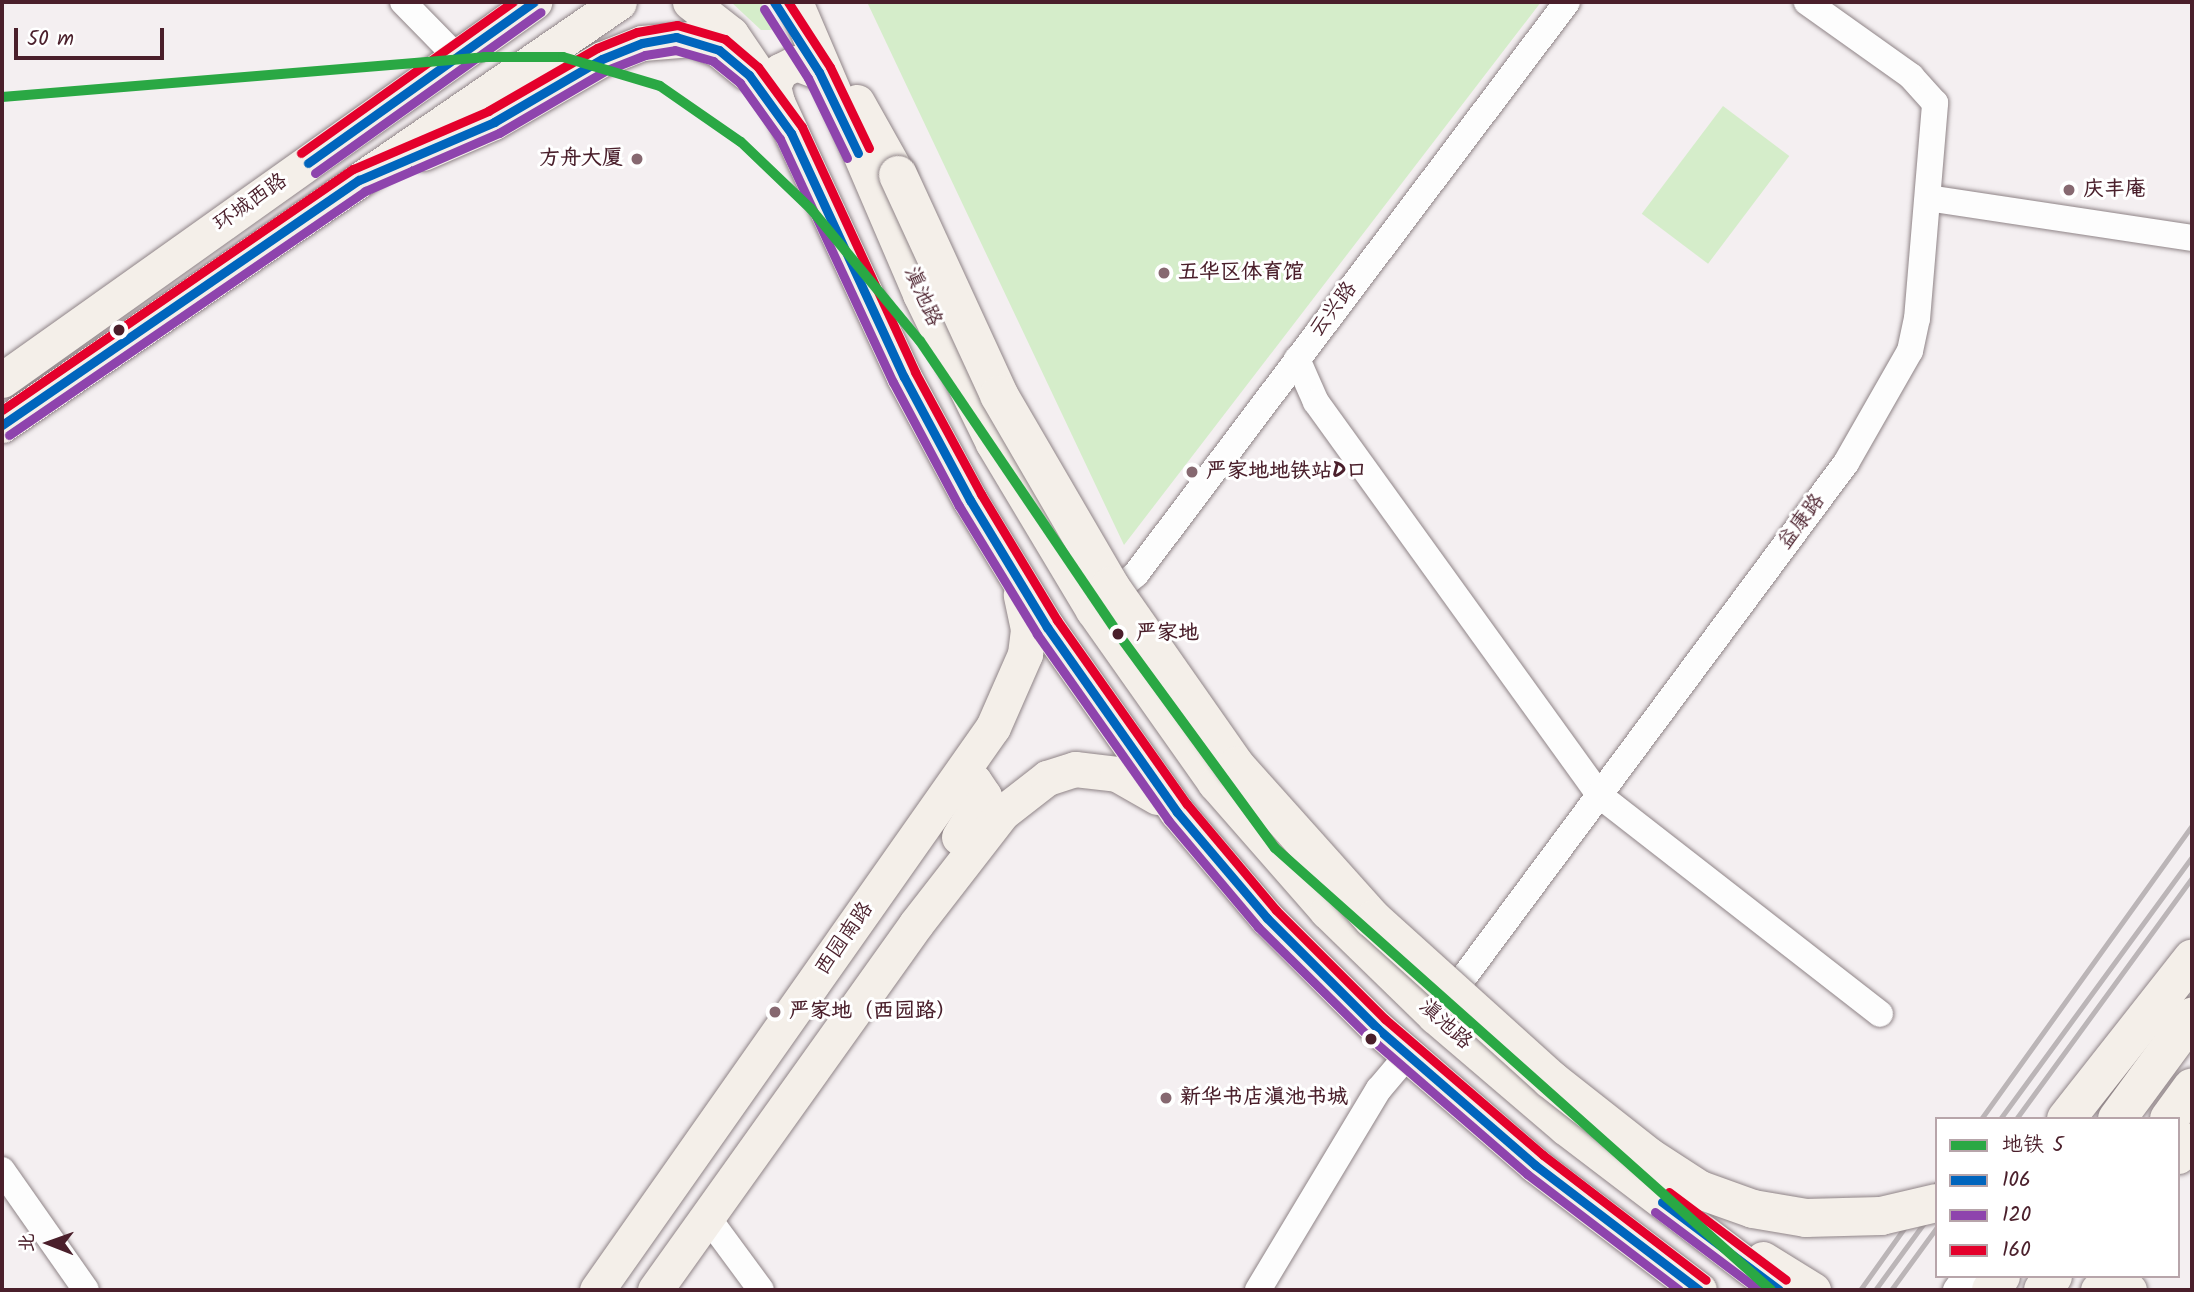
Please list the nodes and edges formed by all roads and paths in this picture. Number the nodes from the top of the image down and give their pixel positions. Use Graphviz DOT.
graph roads {
  1 [pos="403,2"];
  2 [pos="488,2"];
  3 [pos="534,2"];
  4 [pos="619,2"];
  5 [pos="690,2"];
  6 [pos="774,2"];
  7 [pos="796,2"];
  8 [pos="1567,2"];
  9 [pos="1807,2"];
  10 [pos="816,58"];
  11 [pos="442,65"];
  12 [pos="777,103"];
  13 [pos="799,146"];
  14 [pos="898,175"];
  15 [pos="349,185"];
  16 [pos="1928,198"];
  17 [pos="2192,238"];
  18 [pos="1297,359"];
  19 [pos="2,380"];
  20 [pos="2,425"];
  21 [pos="1009,566"];
  22 [pos="1093,610"];
  23 [pos="955,783"];
  24 [pos="1599,795"];
  25 [pos="1197,838"];
  26 [pos="916,924"];
  27 [pos="2192,959"];
  28 [pos="2192,966"];
  29 [pos="1880,1014"];
  30 [pos="1434,1016"];
  31 [pos="2192,1017"];
  32 [pos="2192,1026"];
  33 [pos="1407,1056"];
  34 [pos="2192,1076"];
  35 [pos="2192,1087"];
  36 [pos="2068,1117"];
  37 [pos="2082,1117"];
  38 [pos="2118,1117"];
  39 [pos="2125,1117"];
  40 [pos="2162,1117"];
  41 [pos="2170,1117"];
  42 [pos="2192,1140"];
  43 [pos="1598,1153"];
  44 [pos="2180,1154"];
  45 [pos="2,1170"];
  46 [pos="1569,1192"];
  47 [pos="1935,1203"];
  48 [pos="708,1218"];
  49 [pos="86,1290"];
  50 [pos="597,1290"];
  51 [pos="655,1290"];
  52 [pos="761,1290"];
  53 [pos="1258,1290"];
  54 [pos="1671,1290"];
  55 [pos="1699,1290"];
  56 [pos="1779,1290"];
  57 [pos="1813,1290"];
  58 [pos="2098,1290"];
  59 [pos="2129,1290"];
  1 -- 11 [label="street"];
  2 -- 11 [label="main road"];
  3 -- 11 [label="main road, 环城西路"];
  4 -- 15 [label="main road, 环城西路"];
  5 -- 12 [label="main road"];
  6 -- 10 [label="main road"];
  7 -- 10 [label="main road, 滇池路"];
  7 -- 14 [label="main road"];
  8 -- 18 [label="street, 云兴路"];
  9 -- 16 [label="street, 益康路"];
  10 -- 12 [label="main road"];
  10 -- 14 [label="main road"];
  10 -- 22 [label="main road, 滇池路"];
  11 -- 19 [label="main road, 环城西路"];
  12 -- 13 [label="main road"];
  13 -- 15 [label="main road"];
  13 -- 21 [label="main road"];
  14 -- 47 [label="highway, bridge"];
  15 -- 20 [label="main road, 环城西路"];
  16 -- 17 [label="street"];
  16 -- 24 [label="street, 益康路"];
  18 -- 22 [label="street, 云兴路"];
  18 -- 24 [label="street"];
  21 -- 23 [label="main road, 西园南路"];
  21 -- 25 [label="main road"];
  22 -- 30 [label="main road, 滇池路"];
  23 -- 26 [label="main road"];
  23 -- 50 [label="main road, 西园南路"];
  24 -- 29 [label="street"];
  24 -- 30 [label="street, 益康路"];
  25 -- 26 [label="main road"];
  25 -- 33 [label="main road"];
  26 -- 48 [label="main road"];
  27 -- 36 [label="highway"];
  28 -- 37 [label="street"];
  30 -- 43 [label="main road, 滇池路"];
  31 -- 38 [label="highway"];
  32 -- 39 [label="main road"];
  33 -- 46 [label="main road"];
  33 -- 53 [label="street"];
  34 -- 40 [label="main road"];
  35 -- 41 [label="highway"];
  42 -- 44 [label="main road"];
  43 -- 56 [label="main road, 滇池路"];
  43 -- 57 [label="main road"];
  45 -- 49 [label="street"];
  46 -- 54 [label="main road"];
  46 -- 55 [label="main road"];
  48 -- 51 [label="main road"];
  48 -- 52 [label="street"];
  58 -- 59 [label="main road"];
}
